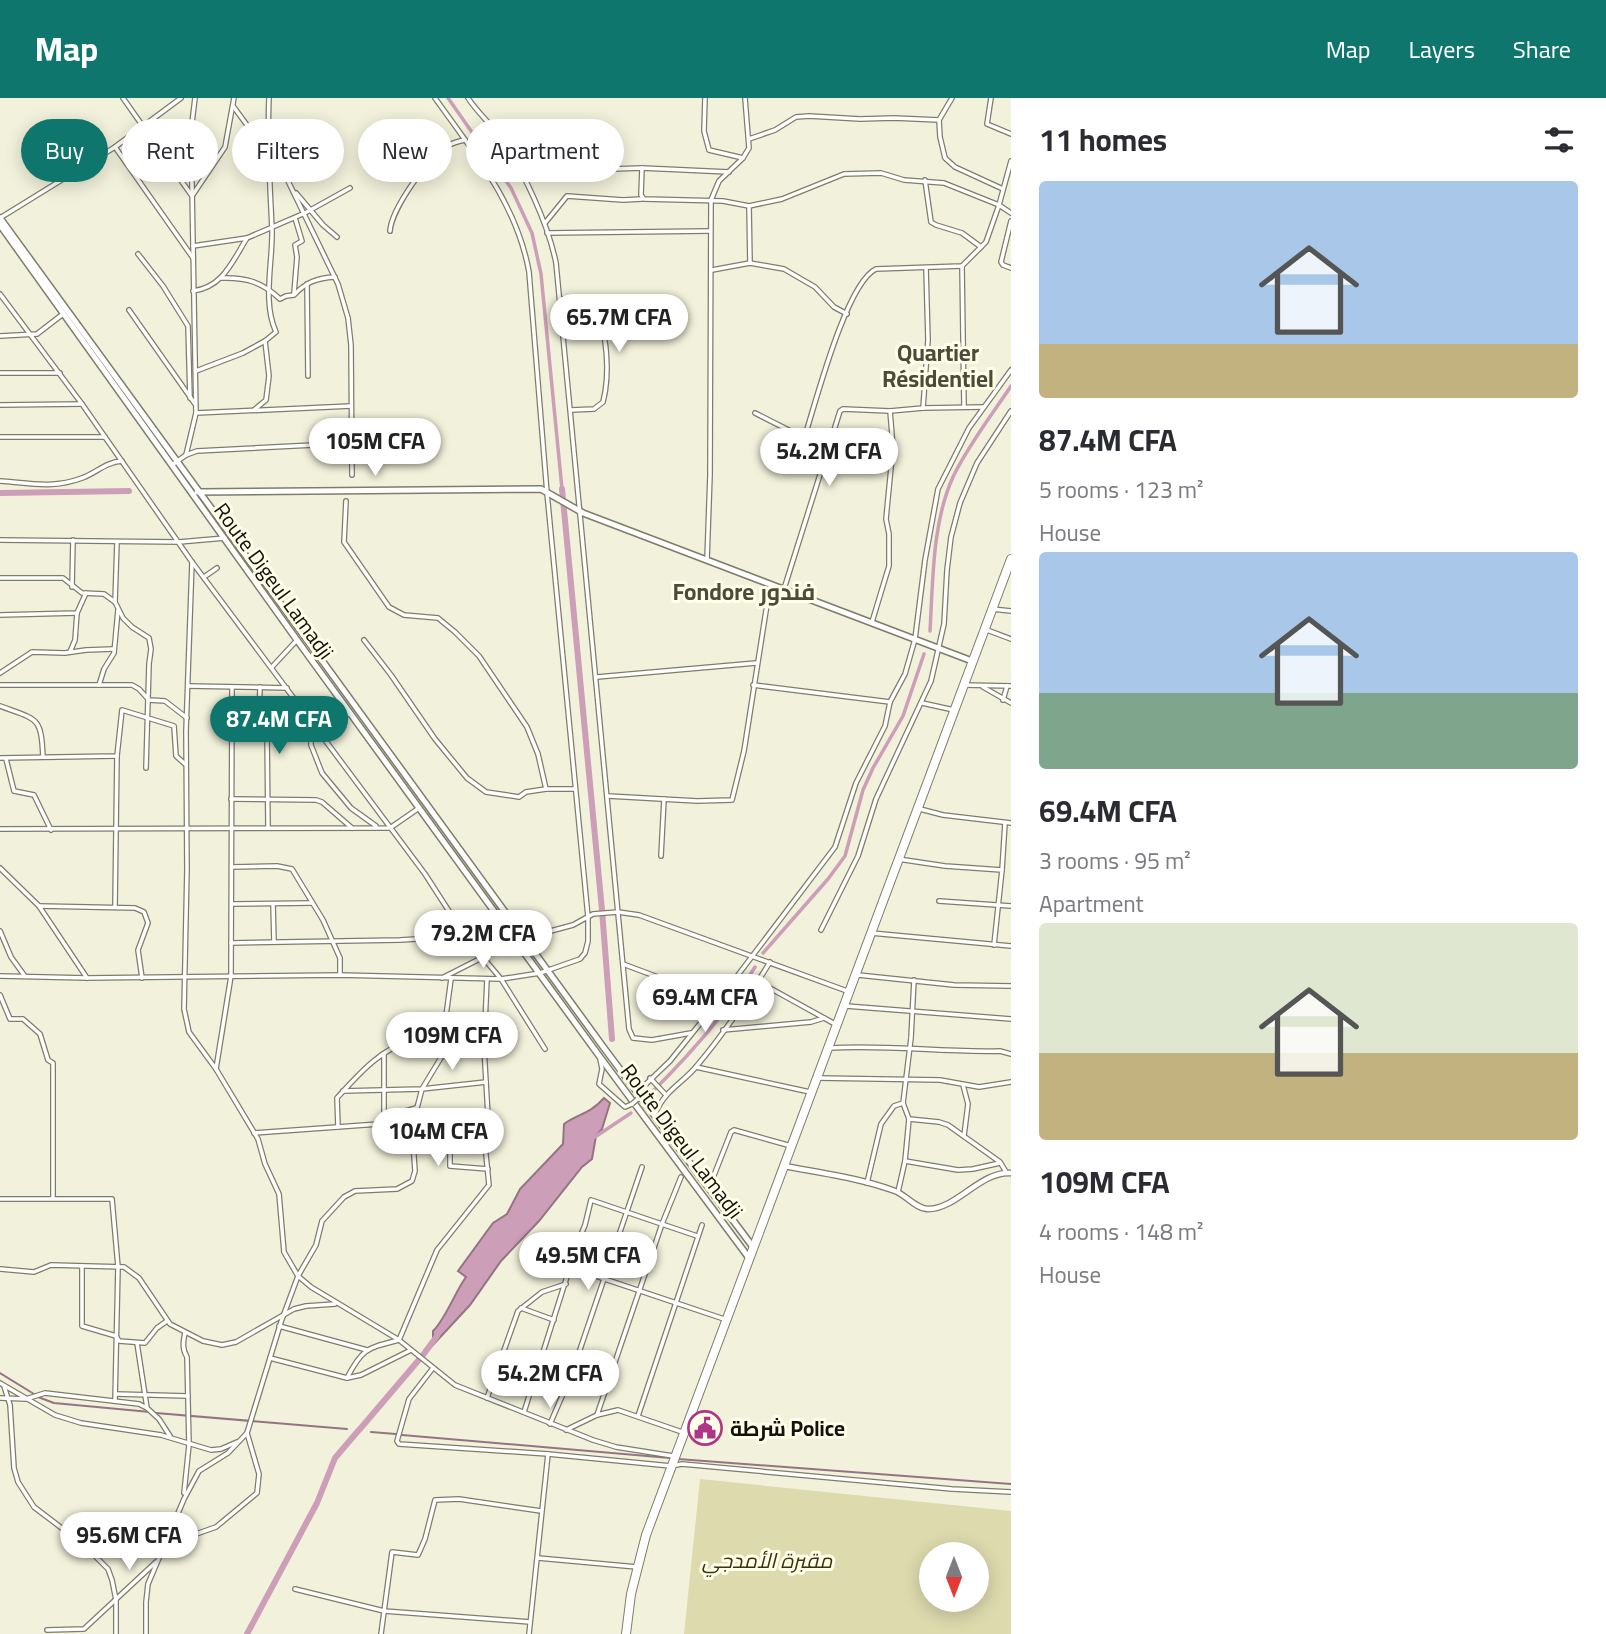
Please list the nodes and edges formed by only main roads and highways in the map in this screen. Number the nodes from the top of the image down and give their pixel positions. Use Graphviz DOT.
graph roads {
  1 [pos="0,218"];
  2 [pos="0,225"];
  3 [pos="174,463"];
  4 [pos="191,492"];
  5 [pos="199,492"];
  6 [pos="1011,559"];
  7 [pos="972,661"];
  8 [pos="753,1247"];
  9 [pos="749,1258"];
  10 [pos="626,1634"];
  1 -- 3 [label="main road, Route Digeul Lamadji"];
  2 -- 3 [label="main road, Route Digeul Lamadji"];
  3 -- 4 [label="main road, Route Digeul Lamadji"];
  3 -- 5 [label="main road, Route Digeul Lamadji"];
  4 -- 5 [label="main road"];
  4 -- 9 [label="main road, Route Digeul Lamadji"];
  5 -- 7 [label="main road"];
  5 -- 8 [label="main road, Route Digeul Lamadji"];
  6 -- 7 [label="highway"];
  7 -- 8 [label="highway"];
  8 -- 9 [label="highway"];
  9 -- 10 [label="highway"];
}
